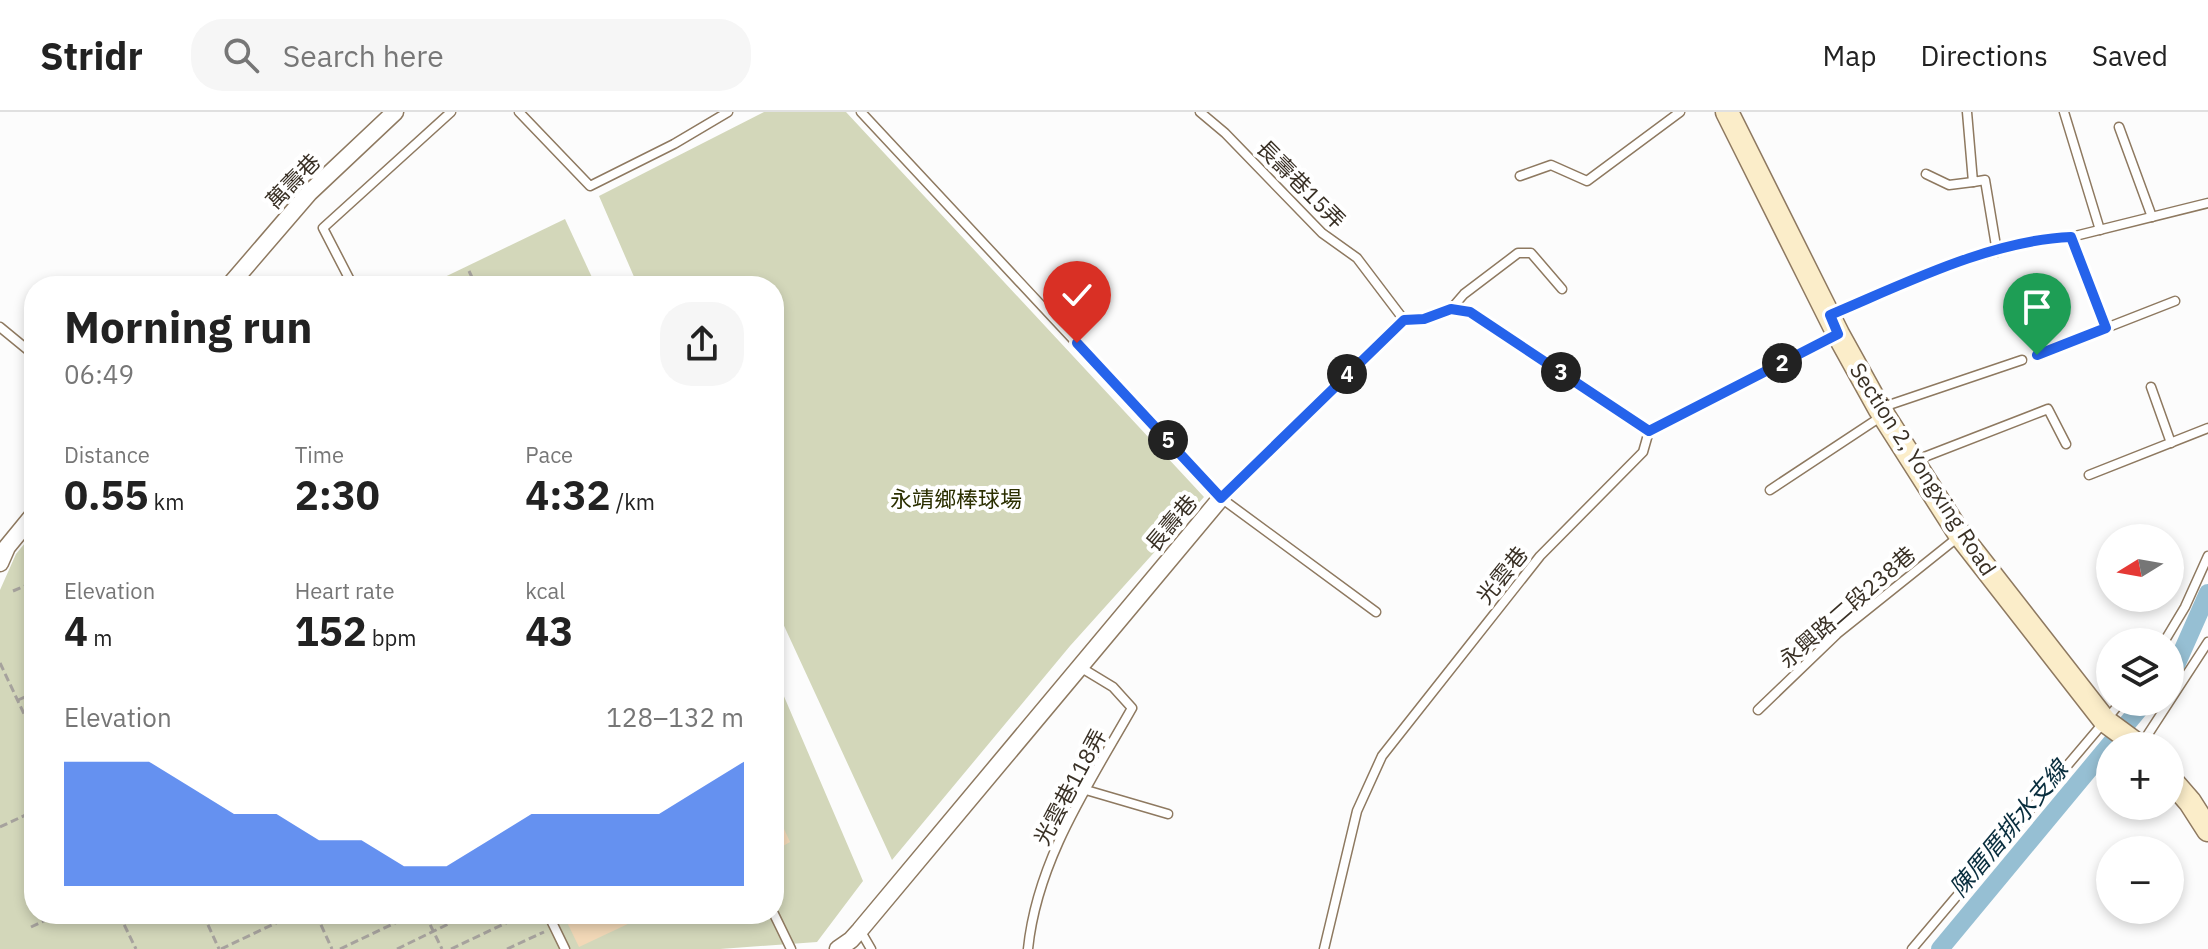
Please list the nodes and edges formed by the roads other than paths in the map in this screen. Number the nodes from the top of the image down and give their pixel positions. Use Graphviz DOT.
graph roads {
  1 [pos="395,112"];
  2 [pos="451,112"];
  3 [pos="519,112"];
  4 [pos="728,112"];
  5 [pos="861,112"];
  6 [pos="1200,112"];
  7 [pos="1680,112"];
  8 [pos="1727,112"];
  9 [pos="1967,112"];
  10 [pos="2064,112"];
  11 [pos="2119,127"];
  12 [pos="1926,174"];
  13 [pos="1520,176"];
  14 [pos="1973,182"];
  15 [pos="2208,203"];
  16 [pos="2152,217"];
  17 [pos="2100,230"];
  18 [pos="2071,237"];
  19 [pos="1997,252"];
  20 [pos="238,276"];
  21 [pos="348,276"];
  22 [pos="1562,289"];
  23 [pos="2175,301"];
  24 [pos="1451,309"];
  25 [pos="1404,320"];
  26 [pos="1834,325"];
  27 [pos="0,327"];
  28 [pos="2106,328"];
  29 [pos="24,347"];
  30 [pos="2037,355"];
  31 [pos="2022,360"];
  32 [pos="2151,387"];
  33 [pos="1881,412"];
  34 [pos="2208,428"];
  35 [pos="1649,431"];
  36 [pos="2171,443"];
  37 [pos="2066,444"];
  38 [pos="1913,461"];
  39 [pos="2089,475"];
  40 [pos="1770,490"];
  41 [pos="1221,498"];
  42 [pos="24,526"];
  43 [pos="1960,535"];
  44 [pos="2208,556"];
  45 [pos="0,563"];
  46 [pos="1376,612"];
  47 [pos="2172,628"];
  48 [pos="2208,642"];
  49 [pos="1080,667"];
  50 [pos="1758,710"];
  51 [pos="2109,716"];
  52 [pos="2105,721"];
  53 [pos="2120,732"];
  54 [pos="2149,732"];
  55 [pos="1086,790"];
  56 [pos="2184,795"];
  57 [pos="1168,814"];
  58 [pos="2208,830"];
  59 [pos="553,924"];
  60 [pos="779,924"];
  61 [pos="860,930"];
  62 [pos="565,949"];
  63 [pos="791,949"];
  64 [pos="838,949"];
  65 [pos="871,949"];
  66 [pos="1028,949"];
  67 [pos="1324,949"];
  68 [pos="1912,949"];
  1 -- 20 [label="street, 萬壽巷"];
  2 -- 21 [label="lane"];
  3 -- 4 [label="lane"];
  5 -- 41 [label="lane"];
  6 -- 25 [label="lane, 長壽巷15弄"];
  7 -- 13 [label="lane"];
  8 -- 26 [label="street, Section 2, Yongxing Road"];
  9 -- 14 [label="lane"];
  10 -- 17 [label="lane"];
  11 -- 16 [label="lane"];
  12 -- 14 [label="lane"];
  14 -- 19 [label="lane"];
  15 -- 16 [label="lane"];
  16 -- 17 [label="lane"];
  17 -- 18 [label="lane"];
  18 -- 19 [label="lane"];
  18 -- 28 [label="lane"];
  19 -- 26 [label="lane"];
  22 -- 24 [label="lane"];
  23 -- 28 [label="lane"];
  24 -- 25 [label="lane"];
  24 -- 35 [label="lane"];
  25 -- 41 [label="lane, 長壽巷"];
  26 -- 33 [label="street, Section 2, Yongxing Road"];
  26 -- 35 [label="lane"];
  27 -- 29 [label="lane"];
  28 -- 30 [label="lane"];
  31 -- 33 [label="lane"];
  32 -- 36 [label="lane"];
  33 -- 38 [label="street, Section 2, Yongxing Road"];
  33 -- 40 [label="lane"];
  34 -- 36 [label="lane"];
  35 -- 67 [label="lane, 光雲巷"];
  36 -- 39 [label="lane"];
  37 -- 38 [label="lane"];
  38 -- 43 [label="street, Section 2, Yongxing Road"];
  41 -- 46 [label="lane"];
  41 -- 49 [label="street, 長壽巷"];
  42 -- 45 [label="street"];
  43 -- 50 [label="lane, 永興路二段238巷"];
  43 -- 52 [label="street, Section 2, Yongxing Road"];
  44 -- 47 [label="lane"];
  48 -- 54 [label="lane"];
  49 -- 55 [label="lane, 光雲巷118弄"];
  49 -- 61 [label="street, 長壽巷"];
  51 -- 52 [label="lane"];
  52 -- 53 [label="street, Section 2, Yongxing Road"];
  52 -- 68 [label="lane"];
  55 -- 57 [label="lane"];
  55 -- 66 [label="lane, 光雲巷118弄"];
  56 -- 58 [label="street"];
  59 -- 62 [label="lane"];
  60 -- 63 [label="lane"];
  61 -- 64 [label="street, 長壽巷"];
  61 -- 65 [label="lane"];
}
